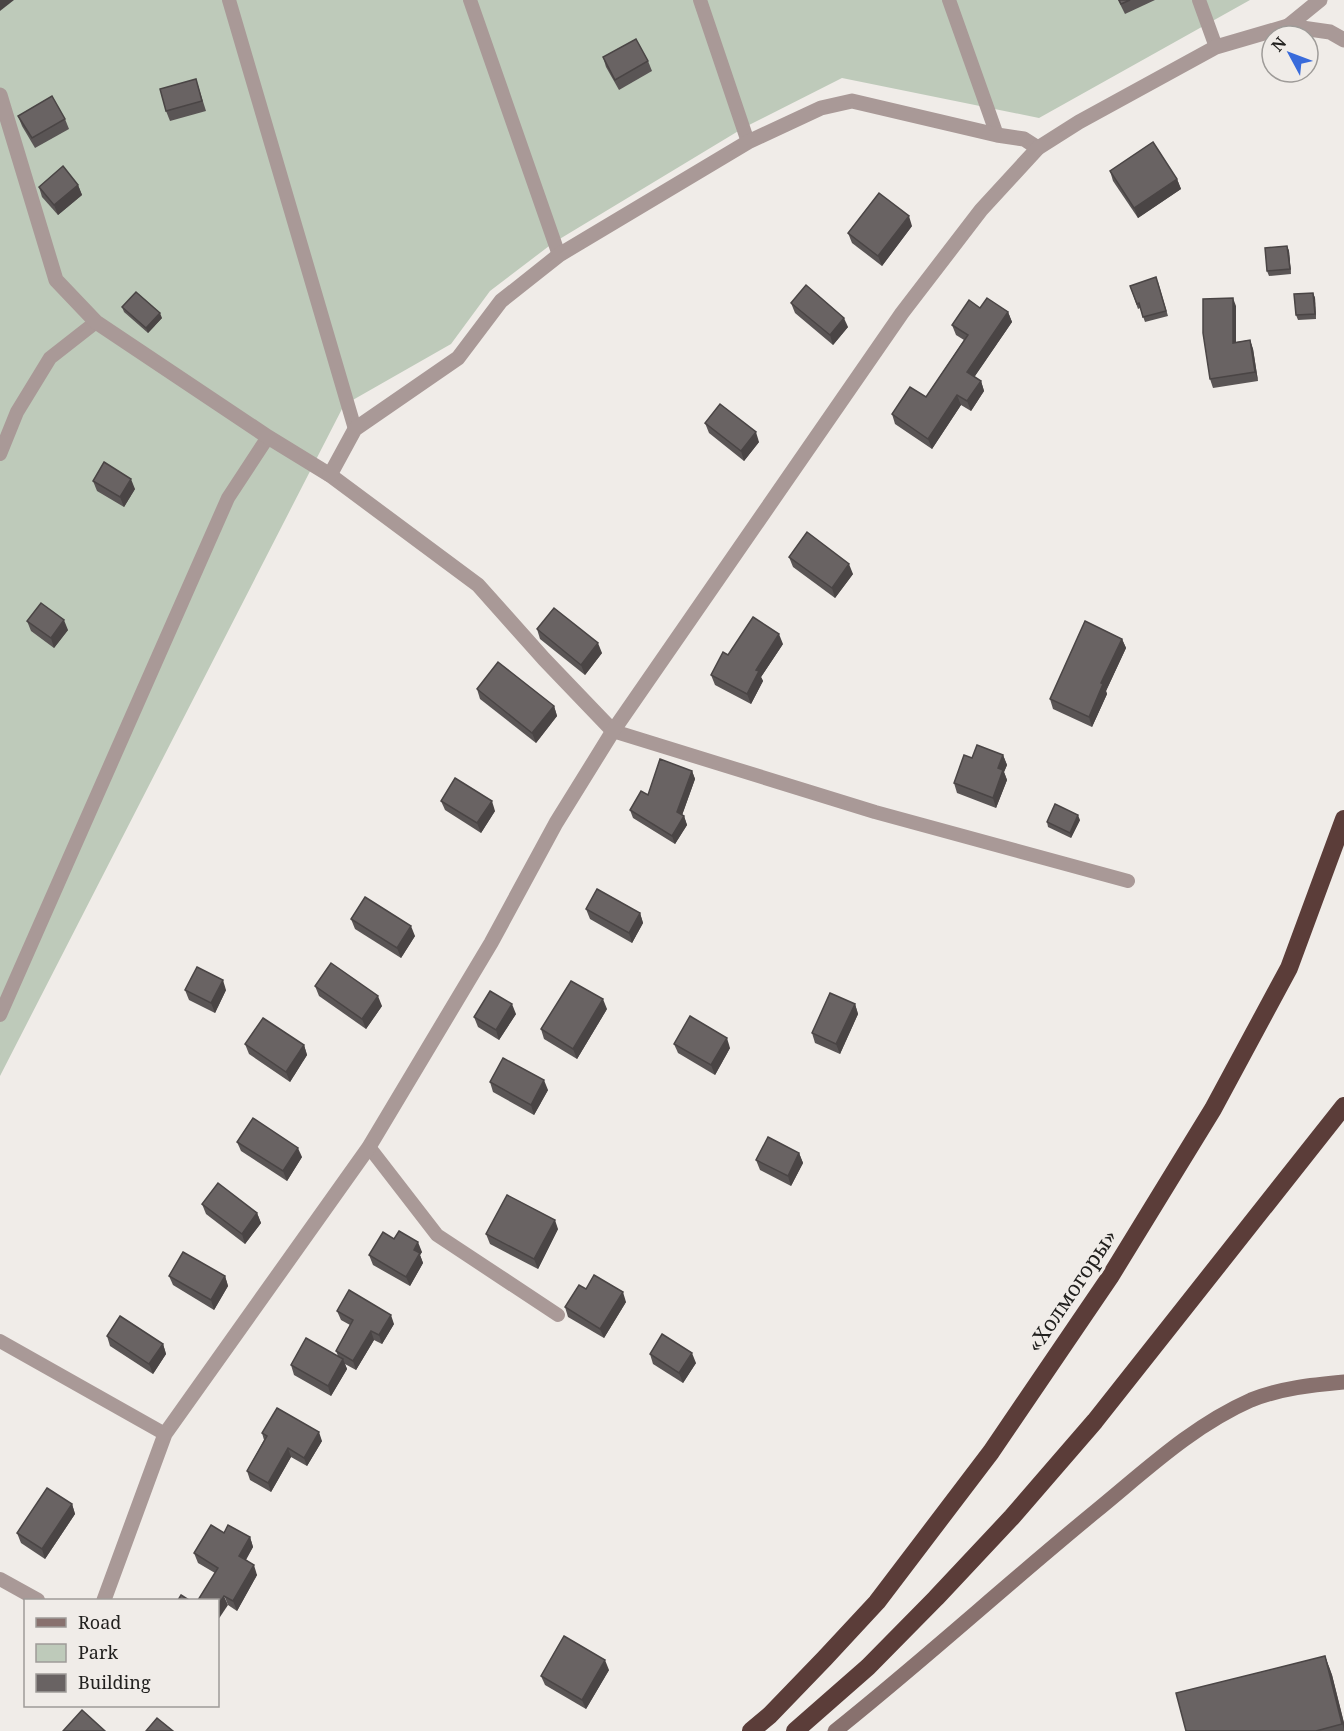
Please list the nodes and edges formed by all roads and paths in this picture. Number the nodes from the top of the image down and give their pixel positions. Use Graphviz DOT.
graph roads {
  1 [pos="229,0"];
  2 [pos="470,0"];
  3 [pos="700,0"];
  4 [pos="949,0"];
  5 [pos="1199,0"];
  6 [pos="1320,0"];
  7 [pos="1290,24"];
  8 [pos="1320,31"];
  9 [pos="1260,34"];
  10 [pos="1344,40"];
  11 [pos="1216,46"];
  12 [pos="0,95"];
  13 [pos="997,135"];
  14 [pos="748,142"];
  15 [pos="1038,148"];
  16 [pos="559,255"];
  17 [pos="96,322"];
  18 [pos="355,429"];
  19 [pos="268,438"];
  20 [pos="0,454"];
  21 [pos="330,475"];
  22 [pos="613,731"];
  23 [pos="1344,819"];
  24 [pos="1128,881"];
  25 [pos="0,1015"];
  26 [pos="1344,1106"];
  27 [pos="369,1147"];
  28 [pos="558,1315"];
  29 [pos="0,1341"];
  30 [pos="1344,1382"];
  31 [pos="165,1434"];
  32 [pos="0,1579"];
  33 [pos="36,1599"];
  34 [pos="104,1599"];
  35 [pos="751,1731"];
  36 [pos="795,1731"];
  37 [pos="835,1731"];
  1 -- 18 [label="lane"];
  2 -- 16 [label="lane"];
  3 -- 14 [label="lane"];
  4 -- 13 [label="lane"];
  5 -- 11 [label="lane"];
  6 -- 7 [label="street"];
  8 -- 10 [label="street"];
  9 -- 11 [label="street"];
  11 -- 15 [label="street"];
  12 -- 17 [label="street"];
  13 -- 14 [label="street"];
  13 -- 15 [label="street"];
  14 -- 16 [label="street"];
  15 -- 22 [label="street"];
  16 -- 18 [label="street"];
  17 -- 19 [label="street"];
  17 -- 20 [label="lane"];
  18 -- 21 [label="street"];
  19 -- 21 [label="street"];
  19 -- 25 [label="lane"];
  21 -- 22 [label="street"];
  22 -- 24 [label="lane"];
  22 -- 27 [label="street"];
  23 -- 35 [label="highway, «Холмогоры»"];
  26 -- 36 [label="highway"];
  27 -- 28 [label="lane"];
  27 -- 31 [label="street"];
  29 -- 31 [label="lane"];
  30 -- 37 [label="main road"];
  31 -- 34 [label="street"];
  32 -- 33 [label="lane"];
}
